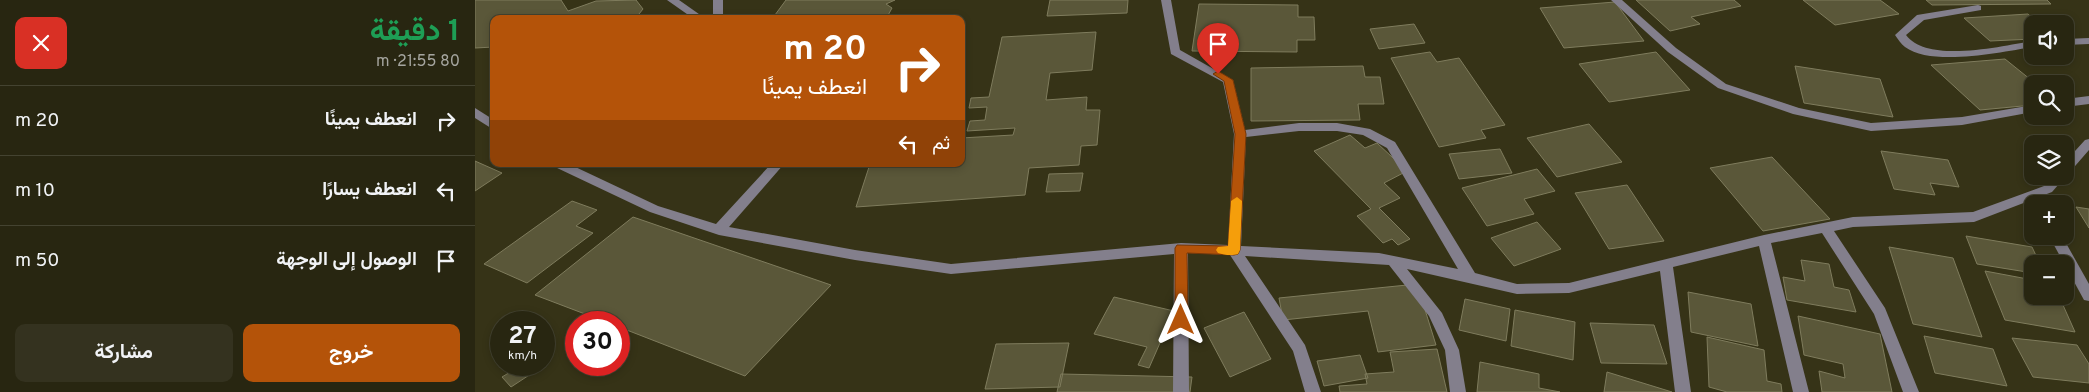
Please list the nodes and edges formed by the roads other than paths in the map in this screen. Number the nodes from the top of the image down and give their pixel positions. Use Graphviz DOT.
graph roads {
  1 [pos="672,0"];
  2 [pos="718,0"];
  3 [pos="1166,0"];
  4 [pos="1616,0"];
  5 [pos="1979,8"];
  6 [pos="695,15"];
  7 [pos="718,15"];
  8 [pos="2089,41"];
  9 [pos="2074,42"];
  10 [pos="2024,45"];
  11 [pos="2089,100"];
  12 [pos="2074,102"];
  13 [pos="2024,110"];
  14 [pos="475,112"];
  15 [pos="490,123"];
  16 [pos="1240,134"];
  17 [pos="2089,143"];
  18 [pos="2074,160"];
  19 [pos="565,167"];
  20 [pos="775,167"];
  21 [pos="2052,185"];
  22 [pos="2041,195"];
  23 [pos="2024,203"];
  24 [pos="1825,228"];
  25 [pos="719,230"];
  26 [pos="1764,240"];
  27 [pos="2060,245"];
  28 [pos="1181,248"];
  29 [pos="1234,250"];
  30 [pos="1393,261"];
  31 [pos="1666,264"];
  32 [pos="1470,277"];
  33 [pos="2089,296"];
  34 [pos="1181,392"];
  35 [pos="1313,392"];
  36 [pos="1458,392"];
  37 [pos="1683,392"];
  38 [pos="1801,392"];
  39 [pos="1911,392"];
  1 -- 6 [label="street"];
  2 -- 7 [label="street"];
  3 -- 16 [label="street"];
  4 -- 13 [label="street"];
  5 -- 10 [label="street"];
  8 -- 9 [label="street"];
  11 -- 12 [label="street"];
  14 -- 15 [label="street"];
  16 -- 29 [label="street"];
  16 -- 32 [label="street"];
  17 -- 18 [label="street"];
  19 -- 25 [label="street"];
  20 -- 25 [label="street"];
  21 -- 22 [label="street"];
  23 -- 24 [label="street"];
  24 -- 26 [label="street"];
  24 -- 39 [label="street"];
  25 -- 28 [label="street"];
  26 -- 31 [label="street"];
  26 -- 38 [label="street"];
  27 -- 33 [label="street"];
  28 -- 29 [label="street"];
  28 -- 34 [label="street"];
  29 -- 30 [label="street"];
  29 -- 35 [label="street"];
  30 -- 32 [label="street"];
  30 -- 36 [label="street"];
  31 -- 32 [label="street"];
  31 -- 37 [label="street"];
}
